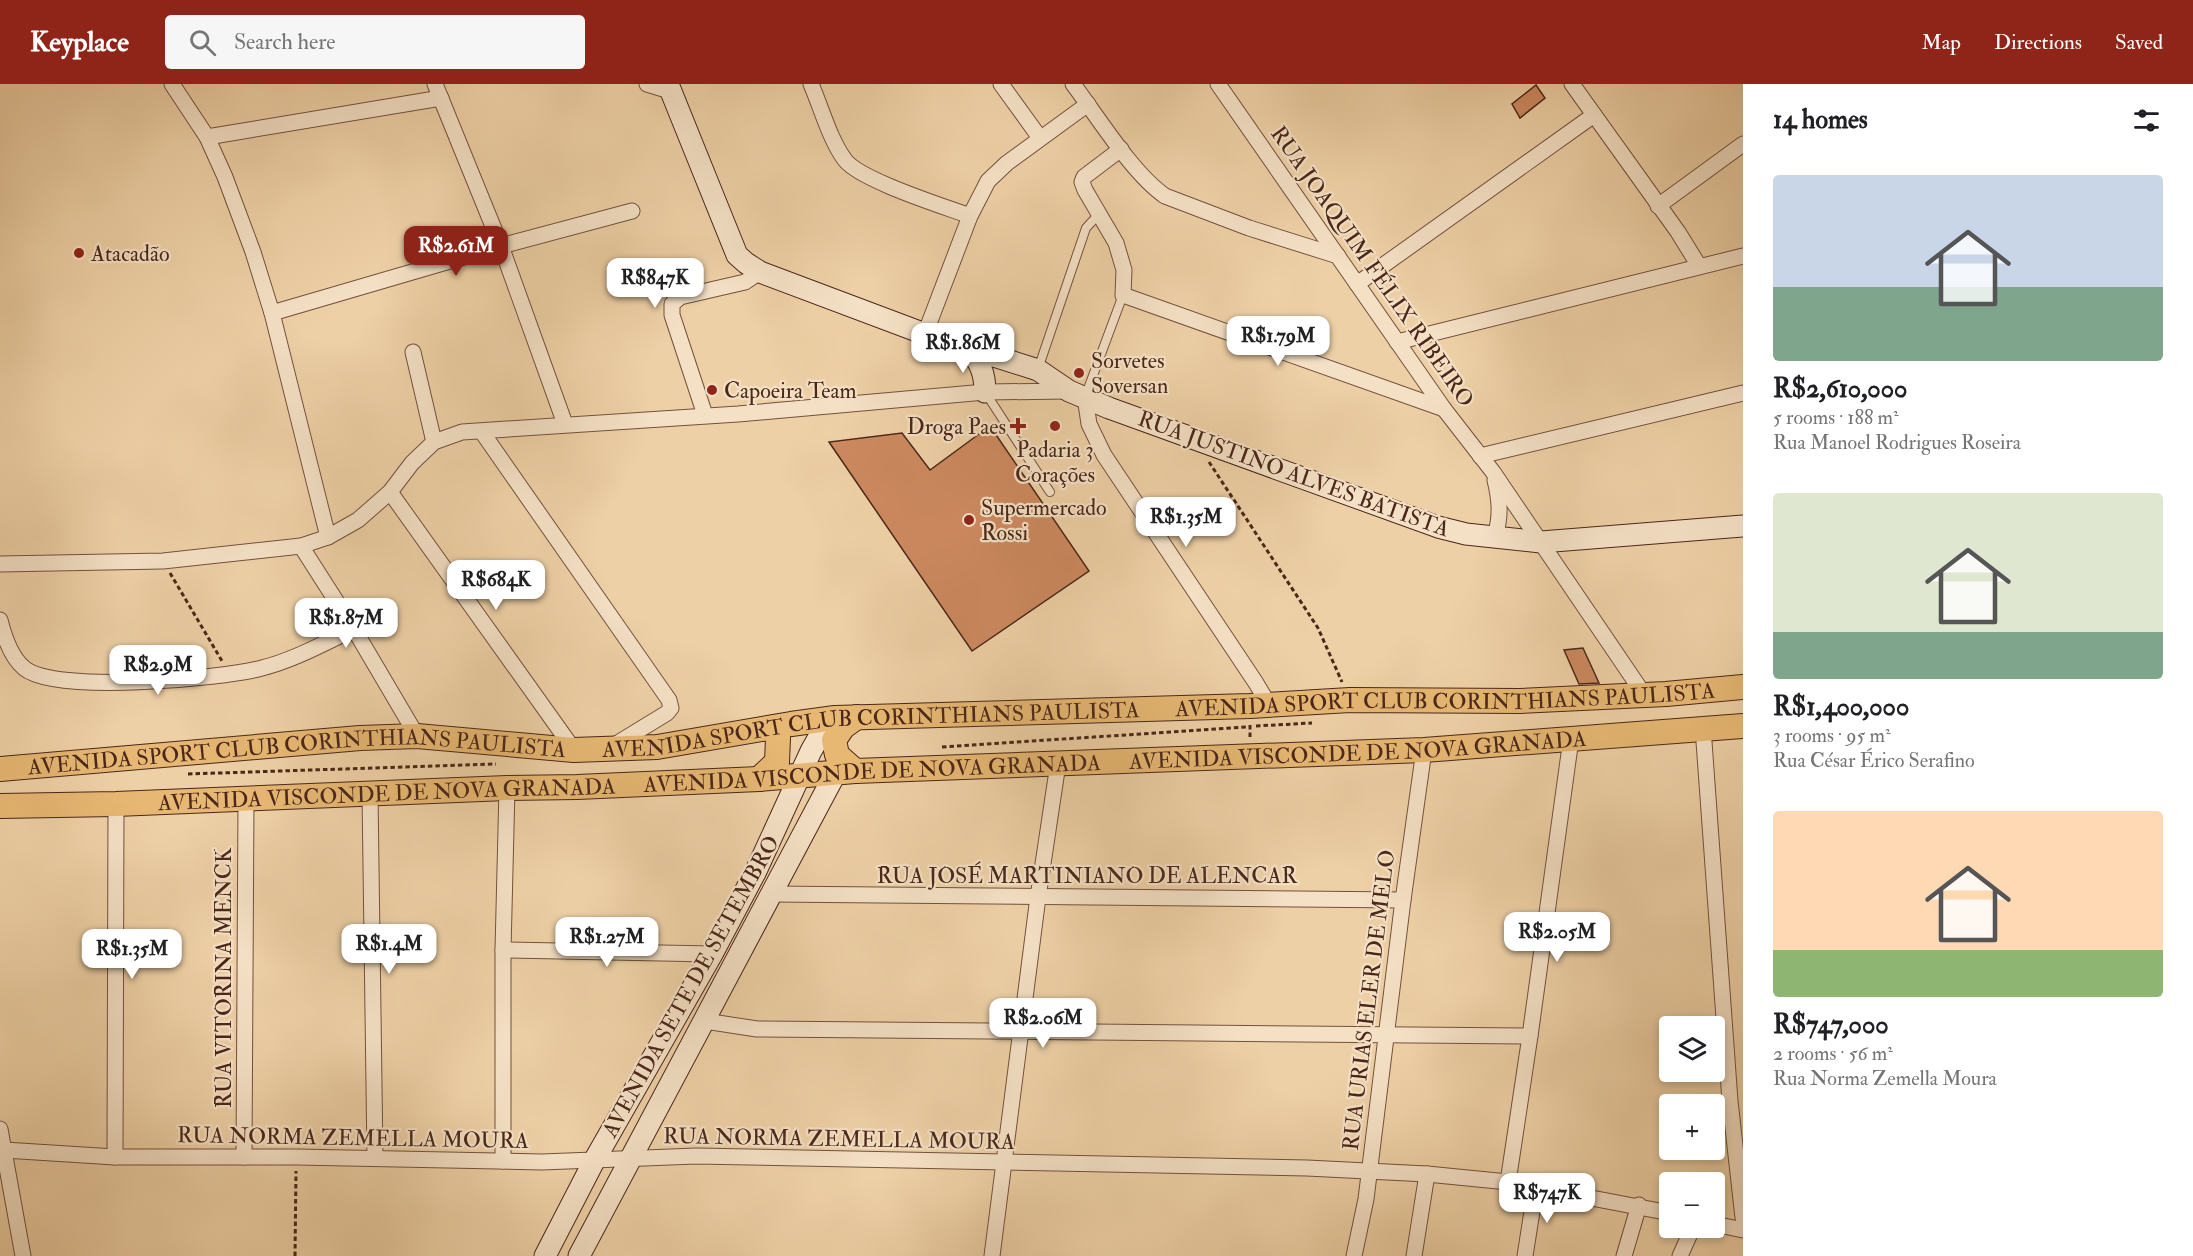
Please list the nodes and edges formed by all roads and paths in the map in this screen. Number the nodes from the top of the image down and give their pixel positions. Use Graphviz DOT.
graph roads {
  1 [pos="172,84"];
  2 [pos="647,84"];
  3 [pos="812,84"];
  4 [pos="1001,84"];
  5 [pos="1073,84"];
  6 [pos="1218,84"];
  7 [pos="1572,84"];
  8 [pos="669,87"];
  9 [pos="438,91"];
  10 [pos="1088,104"];
  11 [pos="1594,115"];
  12 [pos="207,136"];
  13 [pos="1040,138"];
  14 [pos="1743,144"];
  15 [pos="1121,149"];
  16 [pos="1658,206"];
  17 [pos="632,211"];
  18 [pos="1099,213"];
  19 [pos="970,216"];
  20 [pos="501,246"];
  21 [pos="1338,256"];
  22 [pos="1743,256"];
  23 [pos="1699,266"];
  24 [pos="760,272"];
  25 [pos="1357,284"];
  26 [pos="1123,295"];
  27 [pos="272,314"];
  28 [pos="926,334"];
  29 [pos="1397,342"];
  30 [pos="968,348"];
  31 [pos="413,352"];
  32 [pos="1038,370"];
  33 [pos="985,392"];
  34 [pos="1743,393"];
  35 [pos="1077,394"];
  36 [pos="1444,409"];
  37 [pos="705,415"];
  38 [pos="565,424"];
  39 [pos="482,432"];
  40 [pos="1193,438"];
  41 [pos="434,442"];
  42 [pos="1480,456"];
  43 [pos="1493,472"];
  44 [pos="390,492"];
  45 [pos="1050,492"];
  46 [pos="1743,526"];
  47 [pos="328,537"];
  48 [pos="1495,537"];
  49 [pos="1541,542"];
  50 [pos="301,546"];
  51 [pos="163,561"];
  52 [pos="0,564"];
  53 [pos="0,620"];
  54 [pos="354,629"];
  55 [pos="230,675"];
  56 [pos="1743,687"];
  57 [pos="1645,696"];
  58 [pos="1350,700"];
  59 [pos="1256,712"];
  60 [pos="846,718"];
  61 [pos="1318,722"];
  62 [pos="1743,726"];
  63 [pos="775,727"];
  64 [pos="1703,728"];
  65 [pos="417,736"];
  66 [pos="1571,739"];
  67 [pos="934,748"];
  68 [pos="610,749"];
  69 [pos="574,750"];
  70 [pos="1424,750"];
  71 [pos="1249,757"];
  72 [pos="496,764"];
  73 [pos="1058,764"];
  74 [pos="0,769"];
  75 [pos="845,772"];
  76 [pos="177,774"];
  77 [pos="800,776"];
  78 [pos="759,779"];
  79 [pos="507,788"];
  80 [pos="370,793"];
  81 [pos="246,799"];
  82 [pos="116,804"];
  83 [pos="0,806"];
  84 [pos="771,894"];
  85 [pos="1038,897"];
  86 [pos="1403,900"];
  87 [pos="503,950"];
  88 [pos="712,954"];
  89 [pos="705,1021"];
  90 [pos="1022,1032"];
  91 [pos="1386,1034"];
  92 [pos="1530,1036"];
  93 [pos="1736,1101"];
  94 [pos="0,1129"];
  95 [pos="4,1150"];
  96 [pos="115,1157"];
  97 [pos="244,1157"];
  98 [pos="297,1157"];
  99 [pos="375,1158"];
  100 [pos="631,1158"];
  101 [pos="503,1161"];
  102 [pos="594,1161"];
  103 [pos="1003,1163"];
  104 [pos="1368,1171"];
  105 [pos="1426,1174"];
  106 [pos="1508,1182"];
  107 [pos="1536,1186"];
  108 [pos="1639,1205"];
  109 [pos="1659,1210"];
  110 [pos="1743,1218"];
  111 [pos="1725,1226"];
  112 [pos="1743,1230"];
  113 [pos="1689,1238"];
  114 [pos="23,1256"];
  115 [pos="295,1256"];
  116 [pos="545,1256"];
  117 [pos="579,1256"];
  118 [pos="992,1256"];
  119 [pos="1354,1256"];
  120 [pos="1414,1256"];
  121 [pos="1525,1256"];
  122 [pos="1624,1256"];
  123 [pos="1680,1256"];
  1 -- 12 [label="street"];
  2 -- 8 [label="street"];
  3 -- 19 [label="street"];
  4 -- 13 [label="street"];
  5 -- 10 [label="street"];
  6 -- 21 [label="street, RUA JOAQUIM FÉLIX RIBEIRO"];
  7 -- 11 [label="street"];
  8 -- 24 [label="street"];
  9 -- 12 [label="street"];
  9 -- 20 [label="street"];
  10 -- 13 [label="street"];
  10 -- 15 [label="street"];
  11 -- 16 [label="street"];
  11 -- 25 [label="street"];
  12 -- 27 [label="street"];
  13 -- 19 [label="street"];
  14 -- 16 [label="street"];
  15 -- 18 [label="street"];
  15 -- 21 [label="street"];
  16 -- 23 [label="street"];
  17 -- 20 [label="street"];
  18 -- 26 [label="street"];
  18 -- 32 [label="lane"];
  19 -- 28 [label="street"];
  20 -- 27 [label="street"];
  20 -- 38 [label="street"];
  21 -- 25 [label="street, RUA JOAQUIM FÉLIX RIBEIRO"];
  22 -- 23 [label="street"];
  23 -- 29 [label="street"];
  24 -- 28 [label="street"];
  24 -- 37 [label="street"];
  25 -- 29 [label="street, RUA JOAQUIM FÉLIX RIBEIRO"];
  26 -- 35 [label="lane"];
  26 -- 36 [label="street"];
  27 -- 47 [label="street"];
  28 -- 30 [label="street"];
  29 -- 36 [label="street, RUA JOAQUIM FÉLIX RIBEIRO"];
  30 -- 32 [label="street"];
  30 -- 33 [label="street"];
  31 -- 41 [label="street"];
  32 -- 35 [label="street"];
  33 -- 35 [label="street, RUA JUSTINO ALVES BATISTA"];
  33 -- 37 [label="street, RUA JUSTINO ALVES BATISTA"];
  33 -- 45 [label="lane"];
  34 -- 42 [label="street"];
  35 -- 40 [label="street, RUA JUSTINO ALVES BATISTA"];
  35 -- 59 [label="street"];
  36 -- 42 [label="street, RUA JOAQUIM FÉLIX RIBEIRO"];
  37 -- 38 [label="street, RUA JUSTINO ALVES BATISTA"];
  38 -- 39 [label="street, RUA JUSTINO ALVES BATISTA"];
  39 -- 41 [label="street, RUA JUSTINO ALVES BATISTA"];
  39 -- 68 [label="street"];
  40 -- 48 [label="street, RUA JUSTINO ALVES BATISTA"];
  40 -- 58 [label="path"];
  41 -- 44 [label="street, RUA JUSTINO ALVES BATISTA"];
  42 -- 43 [label="street, RUA JOAQUIM FÉLIX RIBEIRO"];
  43 -- 48 [label="street, RUA JOAQUIM FÉLIX RIBEIRO"];
  43 -- 49 [label="street, RUA JOAQUIM FÉLIX RIBEIRO"];
  44 -- 47 [label="street, RUA JUSTINO ALVES BATISTA"];
  44 -- 69 [label="street"];
  46 -- 49 [label="street, RUA JUSTINO ALVES BATISTA"];
  47 -- 50 [label="street, RUA JUSTINO ALVES BATISTA"];
  48 -- 49 [label="street, RUA JUSTINO ALVES BATISTA"];
  49 -- 57 [label="street, RUA JOAQUIM FÉLIX RIBEIRO"];
  50 -- 51 [label="street, RUA JUSTINO ALVES BATISTA"];
  50 -- 54 [label="street"];
  51 -- 52 [label="street, RUA JUSTINO ALVES BATISTA"];
  51 -- 55 [label="path"];
  53 -- 55 [label="street"];
  54 -- 55 [label="street"];
  54 -- 65 [label="street"];
  56 -- 57 [label="main road, AVENIDA SPORT CLUB CORINTHIANS PAULISTA"];
  57 -- 58 [label="main road, AVENIDA SPORT CLUB CORINTHIANS PAULISTA"];
  58 -- 59 [label="main road, AVENIDA SPORT CLUB CORINTHIANS PAULISTA"];
  59 -- 60 [label="main road, AVENIDA SPORT CLUB CORINTHIANS PAULISTA"];
  59 -- 61 [label="path"];
  59 -- 67 [label="path"];
  59 -- 71 [label="path"];
  60 -- 63 [label="main road, AVENIDA SPORT CLUB CORINTHIANS PAULISTA"];
  60 -- 75 [label="main road"];
  60 -- 77 [label="street, AVENIDA SETE DE SETEMBRO"];
  62 -- 64 [label="main road, AVENIDA VISCONDE DE NOVA GRANADA"];
  63 -- 68 [label="main road, AVENIDA SPORT CLUB CORINTHIANS PAULISTA"];
  63 -- 78 [label="main road"];
  64 -- 66 [label="main road, AVENIDA VISCONDE DE NOVA GRANADA"];
  64 -- 93 [label="street"];
  65 -- 69 [label="main road, AVENIDA SPORT CLUB CORINTHIANS PAULISTA"];
  65 -- 74 [label="main road, AVENIDA SPORT CLUB CORINTHIANS PAULISTA"];
  66 -- 70 [label="main road, AVENIDA VISCONDE DE NOVA GRANADA"];
  66 -- 92 [label="street"];
  68 -- 69 [label="main road, AVENIDA SPORT CLUB CORINTHIANS PAULISTA"];
  70 -- 71 [label="main road, AVENIDA VISCONDE DE NOVA GRANADA"];
  70 -- 86 [label="street, RUA URIAS ELER DE MELO"];
  71 -- 73 [label="main road, AVENIDA VISCONDE DE NOVA GRANADA"];
  72 -- 76 [label="path"];
  73 -- 75 [label="main road, AVENIDA VISCONDE DE NOVA GRANADA"];
  73 -- 85 [label="street"];
  75 -- 77 [label="main road, AVENIDA VISCONDE DE NOVA GRANADA"];
  75 -- 84 [label="street, AVENIDA SETE DE SETEMBRO"];
  77 -- 78 [label="main road, AVENIDA VISCONDE DE NOVA GRANADA"];
  77 -- 88 [label="street, AVENIDA SETE DE SETEMBRO"];
  78 -- 79 [label="main road, AVENIDA VISCONDE DE NOVA GRANADA"];
  79 -- 80 [label="main road, AVENIDA VISCONDE DE NOVA GRANADA"];
  79 -- 87 [label="street"];
  80 -- 81 [label="main road, AVENIDA VISCONDE DE NOVA GRANADA"];
  80 -- 99 [label="street"];
  81 -- 82 [label="main road, AVENIDA VISCONDE DE NOVA GRANADA"];
  81 -- 97 [label="street, RUA VITORINA MENCK"];
  82 -- 83 [label="main road, AVENIDA VISCONDE DE NOVA GRANADA"];
  82 -- 96 [label="street"];
  84 -- 85 [label="street, RUA JOSÉ MARTINIANO DE ALENCAR"];
  84 -- 89 [label="street, AVENIDA SETE DE SETEMBRO"];
  85 -- 86 [label="street, RUA JOSÉ MARTINIANO DE ALENCAR"];
  85 -- 90 [label="street"];
  86 -- 91 [label="street, RUA URIAS ELER DE MELO"];
  87 -- 88 [label="street"];
  87 -- 101 [label="street"];
  88 -- 102 [label="street, AVENIDA SETE DE SETEMBRO"];
  89 -- 90 [label="street"];
  89 -- 100 [label="street, AVENIDA SETE DE SETEMBRO"];
  90 -- 91 [label="street"];
  90 -- 103 [label="street"];
  91 -- 92 [label="street"];
  91 -- 104 [label="street, RUA URIAS ELER DE MELO"];
  92 -- 106 [label="street"];
  93 -- 110 [label="street"];
  94 -- 95 [label="street"];
  95 -- 96 [label="street, RUA NORMA ZEMELLA MOURA"];
  95 -- 114 [label="street"];
  96 -- 97 [label="street, RUA NORMA ZEMELLA MOURA"];
  97 -- 98 [label="street, RUA NORMA ZEMELLA MOURA"];
  98 -- 99 [label="street, RUA NORMA ZEMELLA MOURA"];
  98 -- 115 [label="path"];
  99 -- 101 [label="street, RUA NORMA ZEMELLA MOURA"];
  100 -- 102 [label="street, RUA NORMA ZEMELLA MOURA"];
  100 -- 103 [label="street, RUA NORMA ZEMELLA MOURA"];
  100 -- 117 [label="street, AVENIDA SETE DE SETEMBRO"];
  101 -- 102 [label="street, RUA NORMA ZEMELLA MOURA"];
  102 -- 116 [label="street, AVENIDA SETE DE SETEMBRO"];
  103 -- 104 [label="street, RUA NORMA ZEMELLA MOURA"];
  103 -- 118 [label="street"];
  104 -- 105 [label="street, RUA NORMA ZEMELLA MOURA"];
  104 -- 119 [label="street, RUA URIAS ELER DE MELO"];
  105 -- 106 [label="street, RUA NORMA ZEMELLA MOURA"];
  105 -- 120 [label="street"];
  106 -- 107 [label="street, RUA NORMA ZEMELLA MOURA"];
  107 -- 108 [label="street, RUA NORMA ZEMELLA MOURA"];
  107 -- 121 [label="street"];
  108 -- 109 [label="street, RUA NORMA ZEMELLA MOURA"];
  108 -- 122 [label="street"];
  111 -- 112 [label="street"];
  113 -- 123 [label="street"];
}
